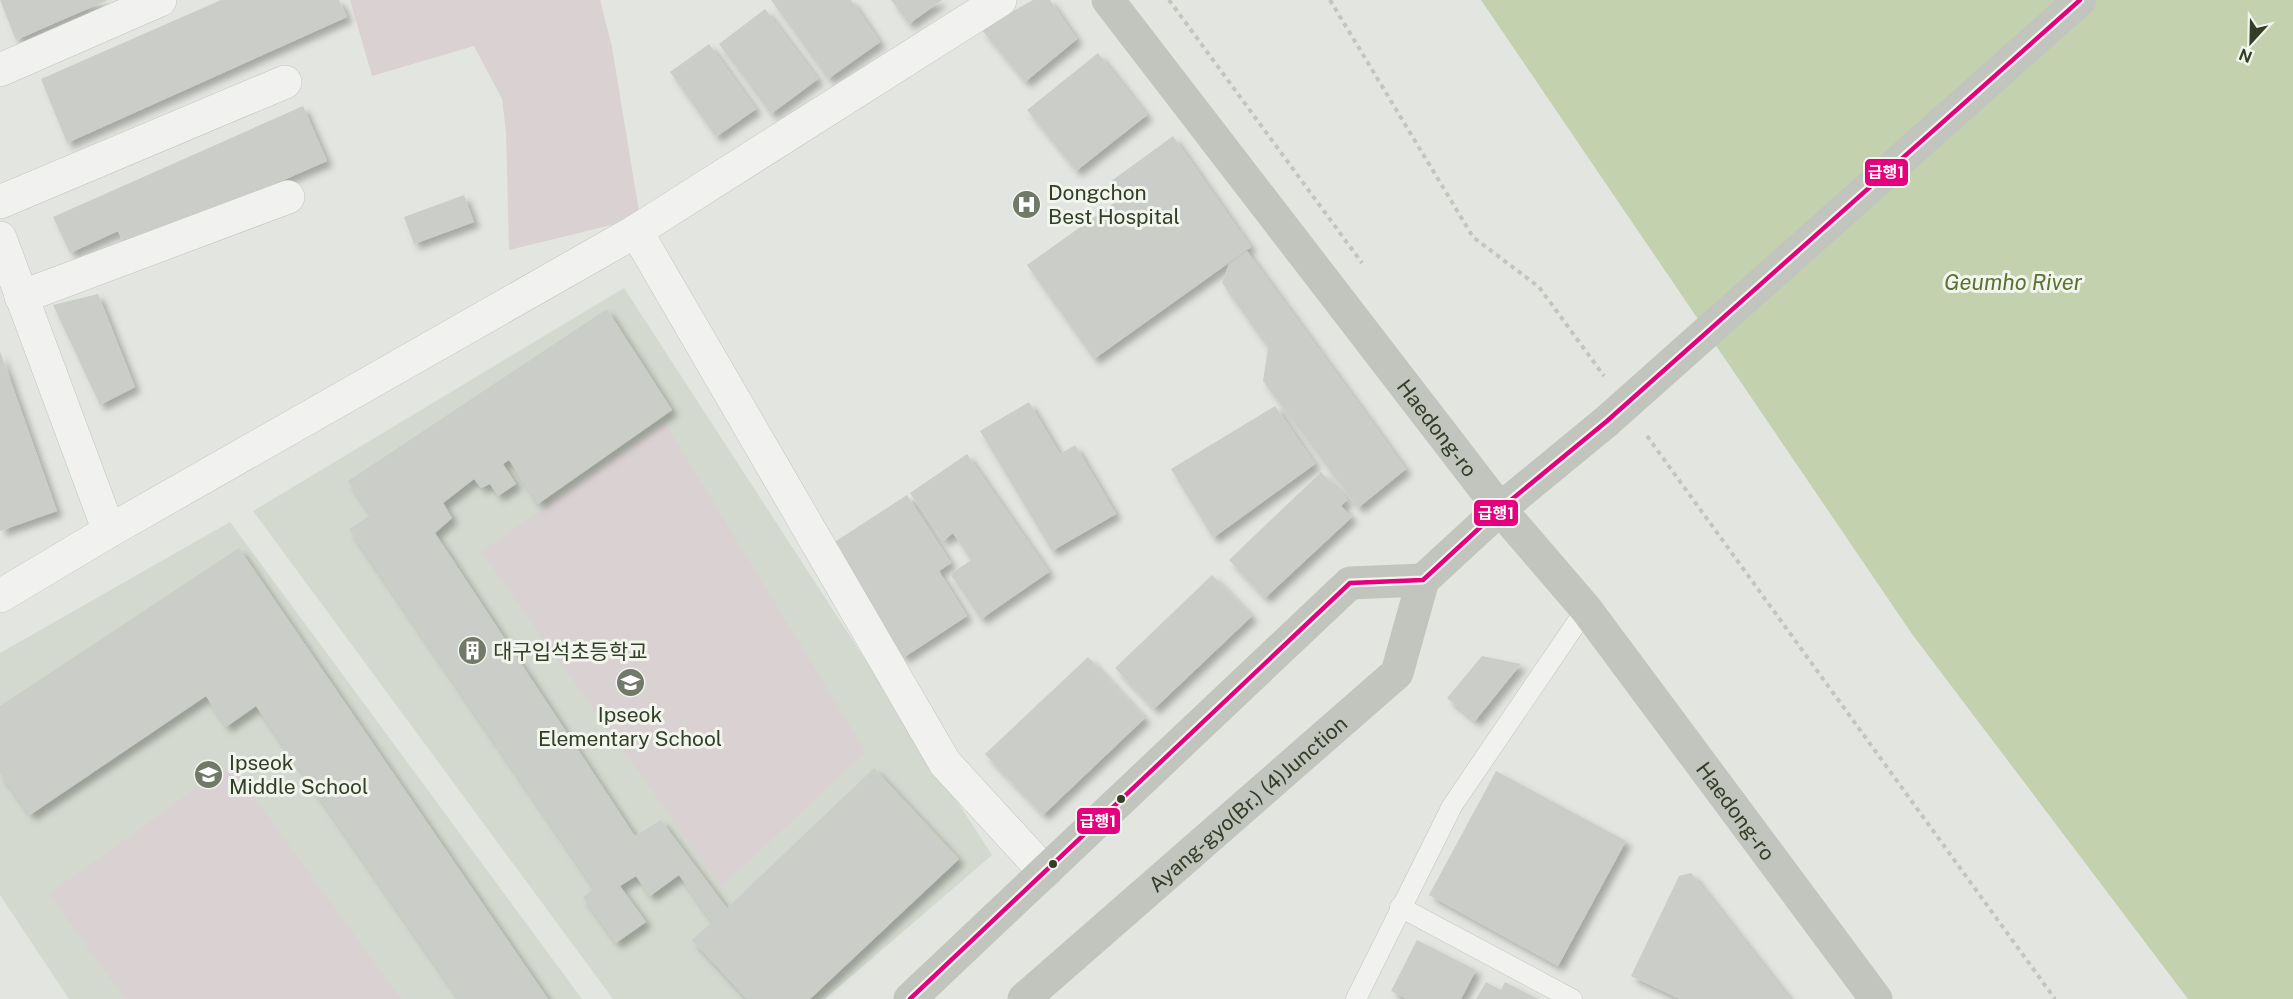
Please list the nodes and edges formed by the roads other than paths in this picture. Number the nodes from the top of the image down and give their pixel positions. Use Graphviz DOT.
graph roads {
  1 [pos="160,0"];
  2 [pos="999,0"];
  3 [pos="1108,0"];
  4 [pos="2080,0"];
  5 [pos="0,70"];
  6 [pos="285,82"];
  7 [pos="288,197"];
  8 [pos="0,202"];
  9 [pos="636,231"];
  10 [pos="0,238"];
  11 [pos="21,297"];
  12 [pos="1500,509"];
  13 [pos="109,531"];
  14 [pos="1424,580"];
  15 [pos="0,596"];
  16 [pos="1586,609"];
  17 [pos="1045,872"];
  18 [pos="1400,907"];
  19 [pos="910,999"];
  20 [pos="1024,999"];
  21 [pos="1356,999"];
  22 [pos="1572,999"];
  23 [pos="1876,999"];
  1 -- 5 [label="street"];
  2 -- 9 [label="street"];
  3 -- 12 [label="main road, Haedong-ro"];
  4 -- 12 [label="main road, bridge"];
  6 -- 8 [label="street"];
  7 -- 11 [label="street"];
  9 -- 13 [label="street"];
  9 -- 17 [label="street"];
  10 -- 11 [label="street"];
  11 -- 13 [label="street"];
  12 -- 14 [label="main road"];
  12 -- 16 [label="main road, Haedong-ro"];
  13 -- 15 [label="street"];
  14 -- 17 [label="main road"];
  14 -- 20 [label="main road, Ayang-gyo(Br.) (4)Junction"];
  16 -- 18 [label="lane"];
  16 -- 23 [label="main road, Haedong-ro"];
  17 -- 19 [label="main road"];
  18 -- 21 [label="lane"];
  18 -- 22 [label="lane"];
}
